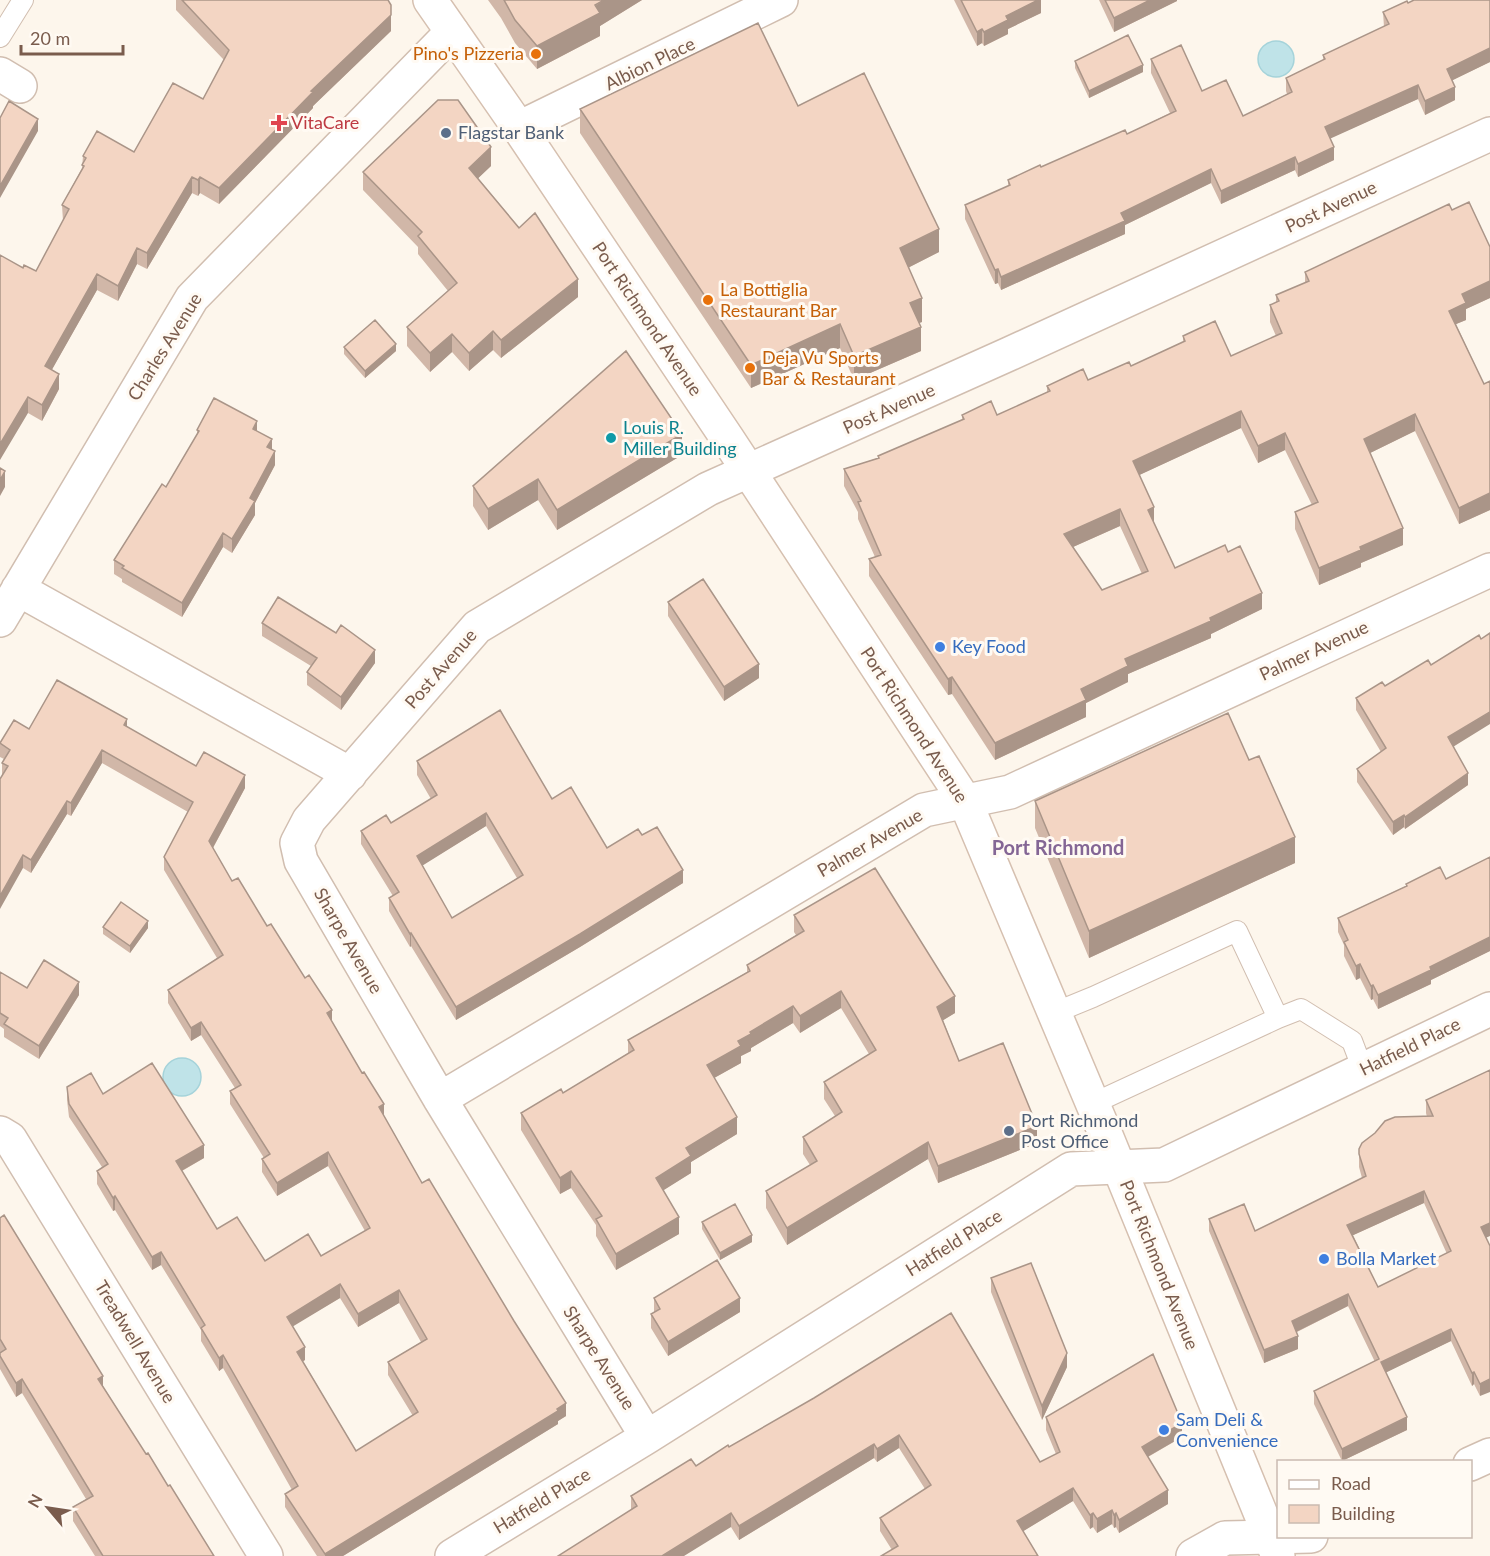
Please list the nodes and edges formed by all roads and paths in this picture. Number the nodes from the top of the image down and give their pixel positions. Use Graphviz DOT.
graph roads {
  1 [pos="23,0"];
  2 [pos="429,0"];
  3 [pos="781,0"];
  4 [pos="452,32"];
  5 [pos="0,37"];
  6 [pos="519,128"];
  7 [pos="1490,134"];
  8 [pos="748,471"];
  9 [pos="1490,570"];
  10 [pos="18,589"];
  11 [pos="0,620"];
  12 [pos="350,774"];
  13 [pos="965,801"];
  14 [pos="1490,1009"];
  15 [pos="1054,1012"];
  16 [pos="1278,1018"];
  17 [pos="1364,1070"];
  18 [pos="440,1099"];
  19 [pos="1092,1104"];
  20 [pos="0,1133"];
  21 [pos="1119,1168"];
  22 [pos="647,1437"];
  23 [pos="1490,1455"];
  24 [pos="1472,1463"];
  25 [pos="1304,1538"];
  26 [pos="1274,1547"];
  27 [pos="266,1556"];
  28 [pos="452,1556"];
  29 [pos="1193,1556"];
  1 -- 5 [label="lane"];
  2 -- 4 [label="street, Port Richmond Avenue"];
  3 -- 6 [label="street, Albion Place"];
  4 -- 6 [label="street, Port Richmond Avenue"];
  4 -- 10 [label="street, Charles Avenue"];
  6 -- 8 [label="street, Port Richmond Avenue"];
  7 -- 8 [label="street, Post Avenue"];
  8 -- 12 [label="street, Post Avenue"];
  8 -- 13 [label="street, Port Richmond Avenue"];
  9 -- 13 [label="street, Palmer Avenue"];
  10 -- 11 [label="street, Charles Avenue"];
  10 -- 12 [label="street"];
  12 -- 18 [label="street, Sharpe Avenue"];
  13 -- 15 [label="street, Port Richmond Avenue"];
  13 -- 18 [label="street, Palmer Avenue"];
  14 -- 17 [label="street, Hatfield Place"];
  15 -- 16 [label="lane"];
  15 -- 19 [label="street, Port Richmond Avenue"];
  16 -- 17 [label="lane"];
  16 -- 19 [label="lane"];
  17 -- 21 [label="street, Hatfield Place"];
  18 -- 22 [label="street, Sharpe Avenue"];
  19 -- 21 [label="street, Port Richmond Avenue"];
  20 -- 27 [label="street, Treadwell Avenue"];
  21 -- 22 [label="street, Hatfield Place"];
  21 -- 26 [label="street, Port Richmond Avenue"];
  22 -- 28 [label="street, Hatfield Place"];
  23 -- 24 [label="street"];
  25 -- 26 [label="street"];
  26 -- 29 [label="street"];
}
